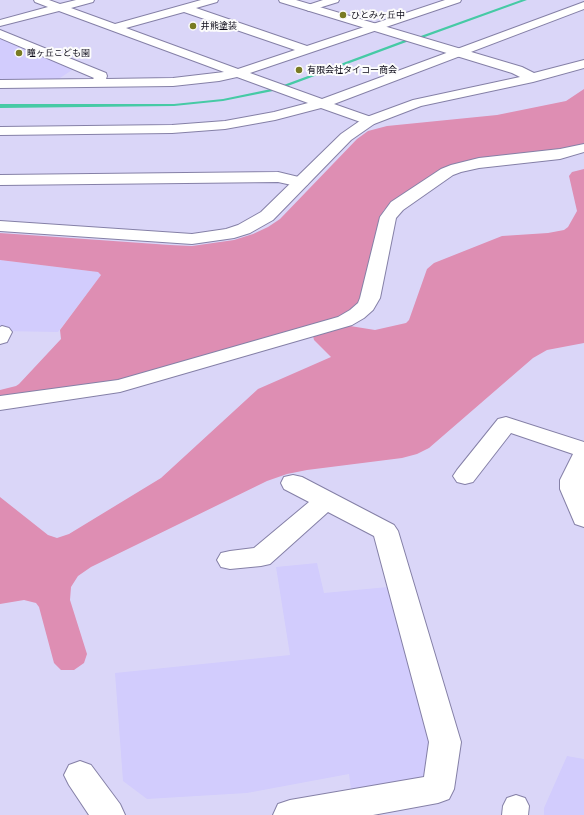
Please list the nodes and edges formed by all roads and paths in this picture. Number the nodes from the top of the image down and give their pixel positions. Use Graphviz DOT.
graph roads {
  1 [pos="39,0"];
  2 [pos="89,0"];
  3 [pos="213,0"];
  4 [pos="284,0"];
  5 [pos="334,0"];
  6 [pos="456,0"];
  7 [pos="575,0"];
  8 [pos="584,4"];
  9 [pos="60,8"];
  10 [pos="184,8"];
  11 [pos="309,8"];
  12 [pos="0,23"];
  13 [pos="374,27"];
  14 [pos="114,28"];
  15 [pos="0,34"];
  16 [pos="308,50"];
  17 [pos="458,52"];
  18 [pos="584,64"];
  19 [pos="237,73"];
  20 [pos="533,78"];
  21 [pos="98,83"];
  22 [pos="0,84"];
  23 [pos="321,104"];
  24 [pos="369,121"];
  25 [pos="0,131"];
  26 [pos="584,148"];
  27 [pos="0,180"];
  28 [pos="301,182"];
  29 [pos="0,226"];
  30 [pos="0,403"];
  31 [pos="584,450"];
  32 [pos="584,456"];
  33 [pos="465,476"];
  34 [pos="292,483"];
  35 [pos="326,500"];
  36 [pos="584,518"];
  37 [pos="230,560"];
  38 [pos="80,775"];
  39 [pos="108,815"];
  40 [pos="290,815"];
  1 -- 9 [label="street"];
  2 -- 9 [label="street"];
  3 -- 10 [label="street"];
  4 -- 11 [label="street"];
  5 -- 11 [label="street"];
  6 -- 13 [label="street"];
  7 -- 8 [label="street"];
  8 -- 17 [label="street"];
  9 -- 12 [label="street"];
  9 -- 14 [label="street"];
  10 -- 14 [label="street"];
  10 -- 16 [label="street"];
  11 -- 13 [label="street"];
  13 -- 16 [label="street"];
  13 -- 17 [label="street"];
  14 -- 19 [label="street"];
  15 -- 21 [label="street"];
  16 -- 19 [label="street"];
  17 -- 20 [label="street"];
  17 -- 23 [label="street"];
  18 -- 20 [label="street"];
  19 -- 21 [label="street"];
  19 -- 23 [label="street"];
  20 -- 24 [label="street"];
  21 -- 22 [label="street"];
  23 -- 24 [label="street"];
  23 -- 25 [label="street"];
  24 -- 28 [label="street"];
  26 -- 30 [label="street"];
  27 -- 28 [label="street"];
  28 -- 29 [label="street"];
  31 -- 33 [label="street"];
  32 -- 36 [label="street"];
  34 -- 35 [label="street"];
  35 -- 37 [label="street"];
  35 -- 40 [label="street"];
  38 -- 39 [label="street"];
}
